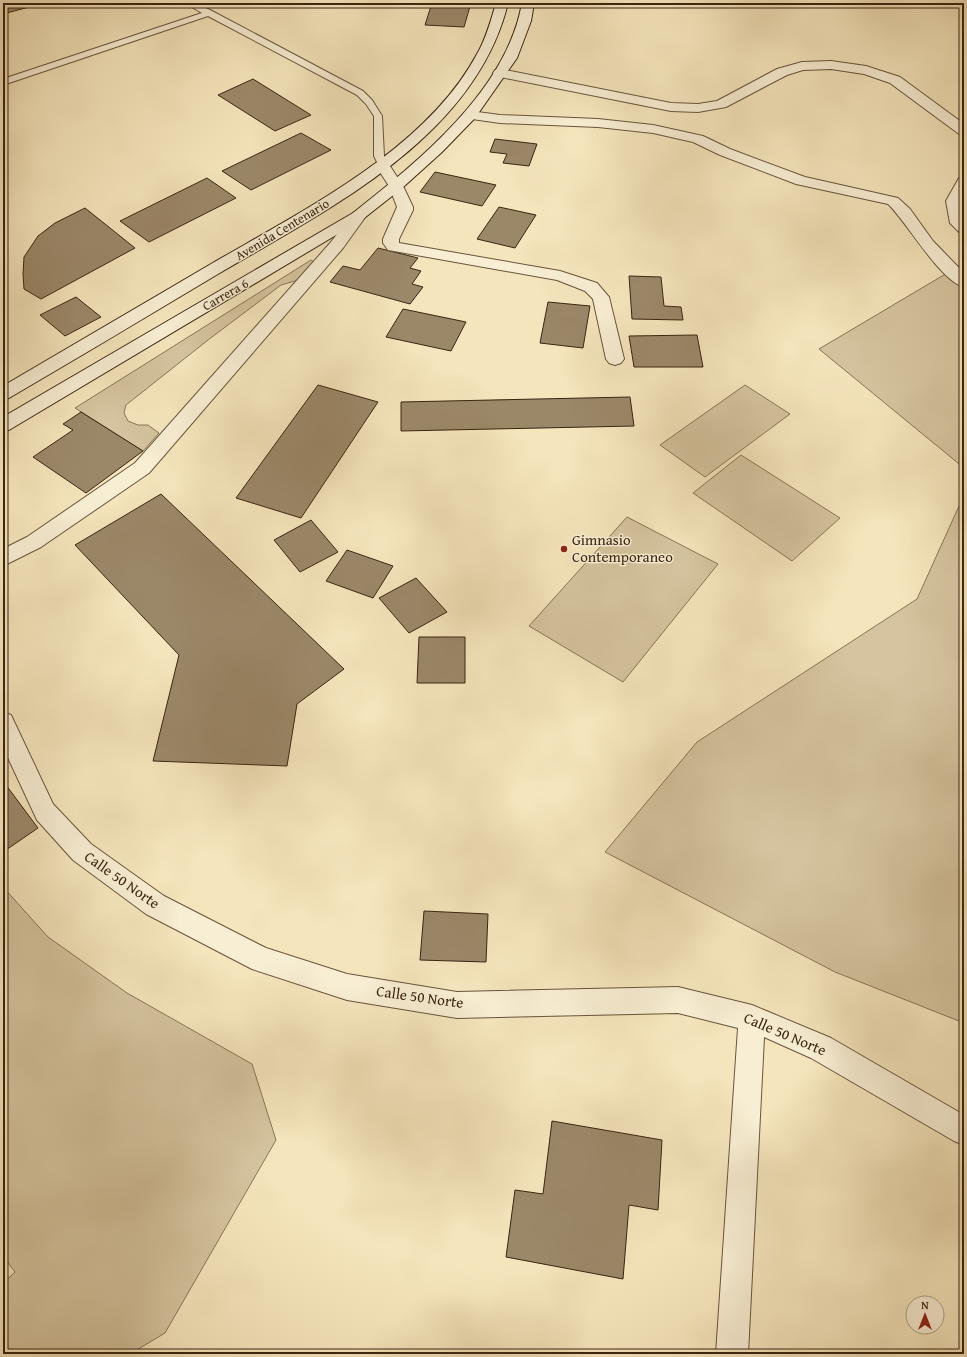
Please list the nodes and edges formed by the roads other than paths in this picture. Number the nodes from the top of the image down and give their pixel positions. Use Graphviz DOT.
graph roads {
  1 [pos="189,3"];
  2 [pos="502,3"];
  3 [pos="528,3"];
  4 [pos="209,13"];
  5 [pos="500,73"];
  6 [pos="3,82"];
  7 [pos="470,116"];
  8 [pos="964,131"];
  9 [pos="383,166"];
  10 [pos="964,181"];
  11 [pos="396,186"];
  12 [pos="358,216"];
  13 [pos="964,229"];
  14 [pos="964,282"];
  15 [pos="615,360"];
  16 [pos="3,394"];
  17 [pos="3,425"];
  18 [pos="3,558"];
  19 [pos="3,722"];
  20 [pos="752,1018"];
  21 [pos="964,1131"];
  22 [pos="732,1354"];
  1 -- 4 [label="lane"];
  2 -- 9 [label="street, Avenida Centenario"];
  3 -- 5 [label="street, Carrera 6"];
  4 -- 6 [label="lane"];
  4 -- 9 [label="lane"];
  5 -- 7 [label="street, Carrera 6"];
  5 -- 8 [label="street"];
  7 -- 11 [label="street, Carrera 6"];
  7 -- 14 [label="street"];
  9 -- 11 [label="street"];
  9 -- 16 [label="street, Avenida Centenario"];
  10 -- 13 [label="street"];
  11 -- 12 [label="street, Carrera 6"];
  11 -- 15 [label="street"];
  12 -- 17 [label="street, Carrera 6"];
  12 -- 18 [label="street"];
  19 -- 20 [label="street, Calle 50 Norte"];
  20 -- 21 [label="street, Calle 50 Norte"];
  20 -- 22 [label="street"];
}
